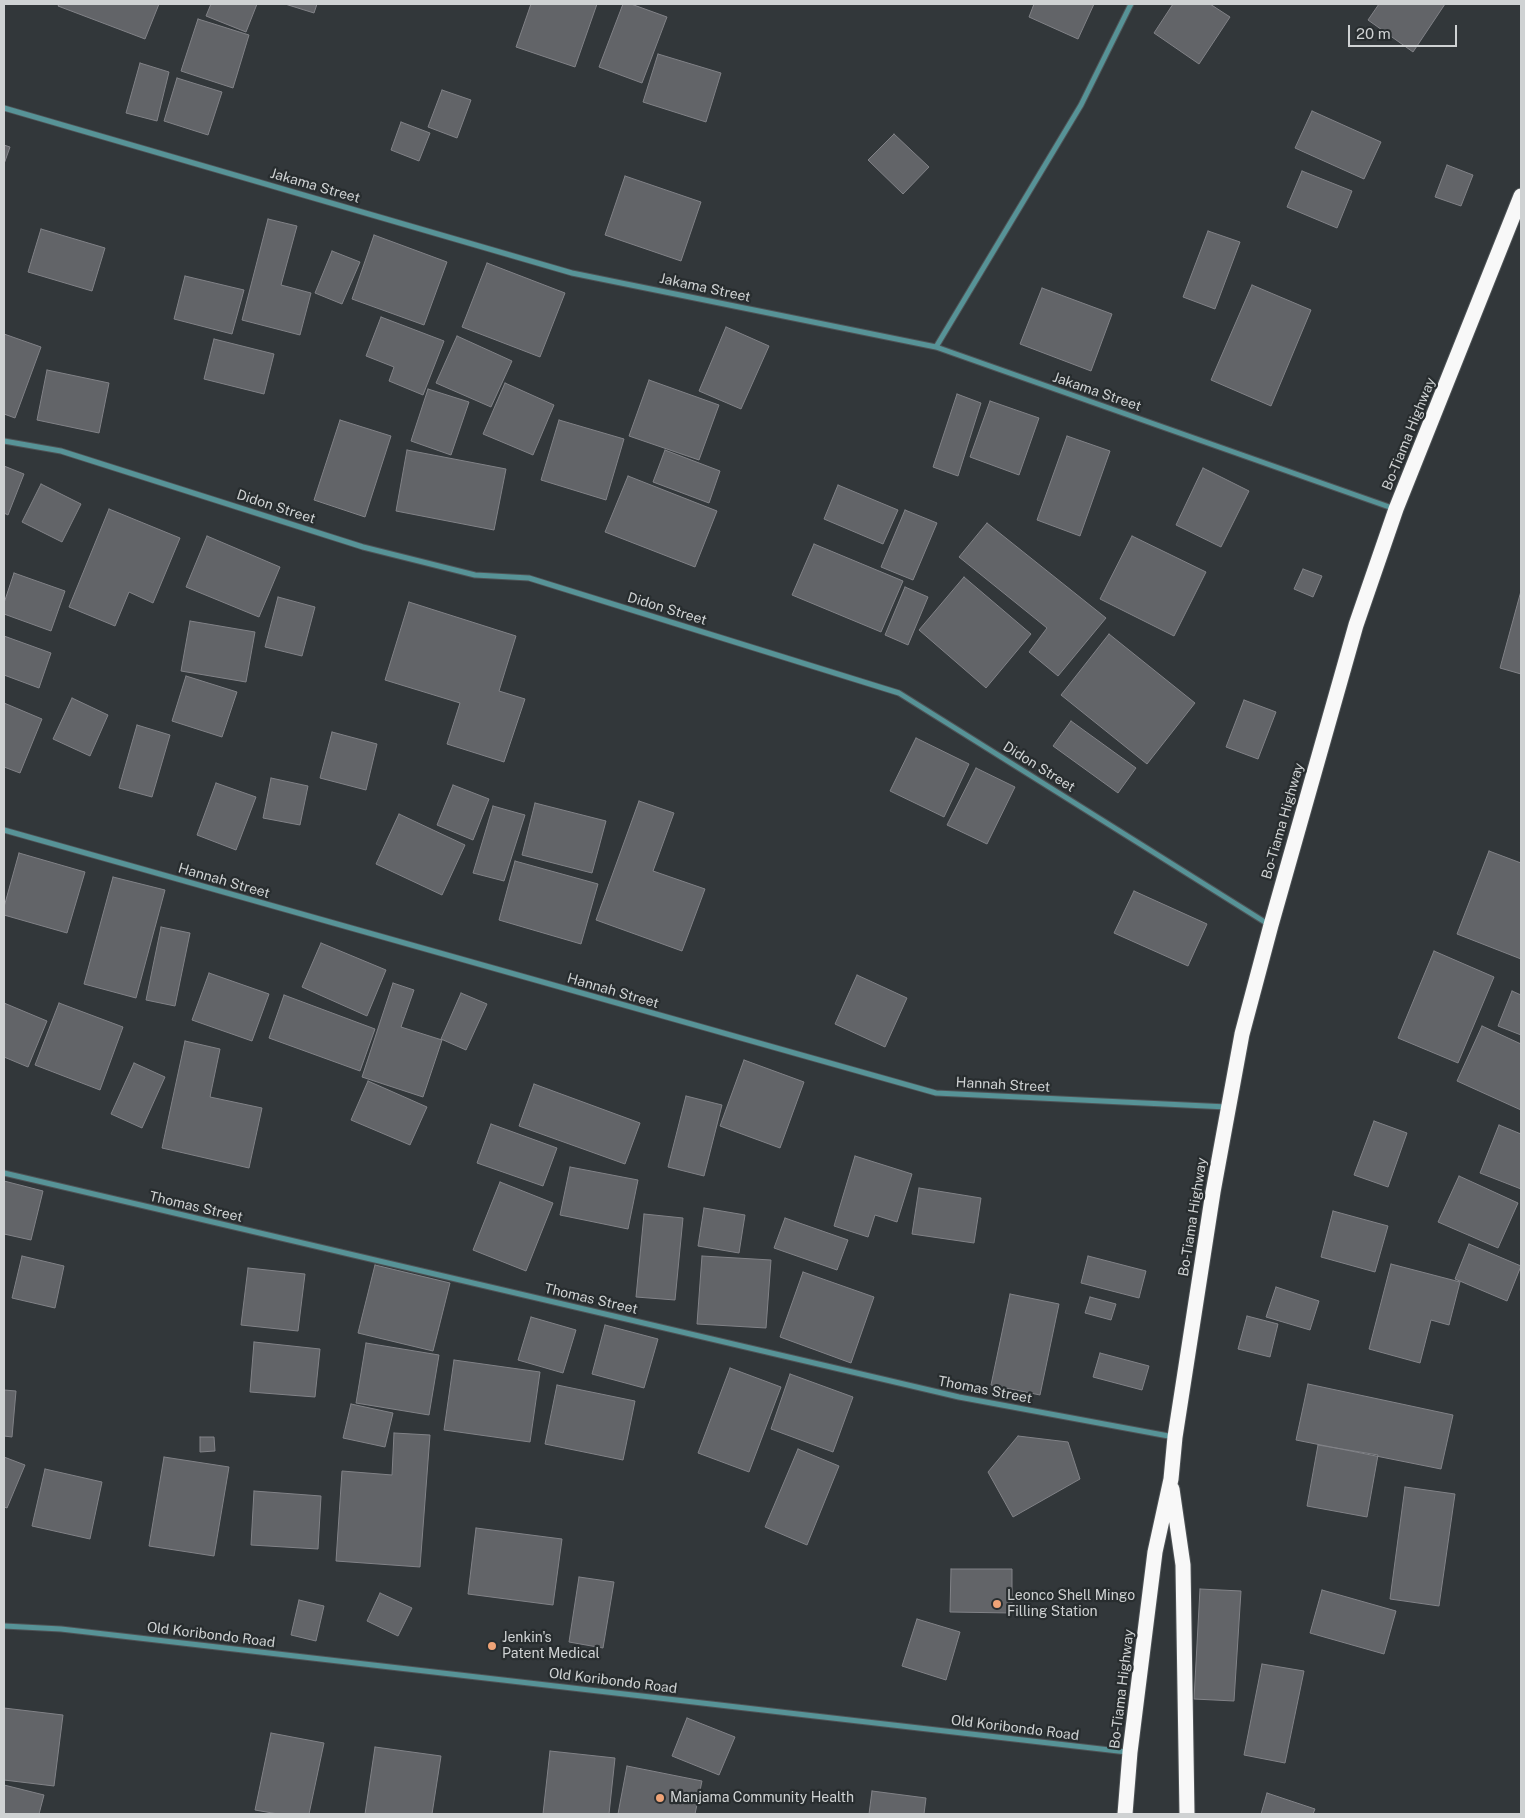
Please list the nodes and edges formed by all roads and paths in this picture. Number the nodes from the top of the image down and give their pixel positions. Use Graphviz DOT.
graph roads {
  1 [pos="1131,4"];
  2 [pos="4,108"];
  3 [pos="1521,196"];
  4 [pos="936,347"];
  5 [pos="4,441"];
  6 [pos="1396,509"];
  7 [pos="4,830"];
  8 [pos="1271,925"];
  9 [pos="1228,1107"];
  10 [pos="4,1173"];
  11 [pos="1175,1437"];
  12 [pos="1171,1479"];
  13 [pos="4,1626"];
  14 [pos="1130,1752"];
  15 [pos="1125,1814"];
  16 [pos="1187,1814"];
  1 -- 4 [label="street"];
  2 -- 4 [label="street, Jakama Street"];
  3 -- 6 [label="highway, Bo-Tiama Highway"];
  4 -- 6 [label="street, Jakama Street"];
  5 -- 8 [label="street, Didon Street"];
  6 -- 8 [label="highway, Bo-Tiama Highway"];
  7 -- 9 [label="street, Hannah Street"];
  8 -- 9 [label="highway, Bo-Tiama Highway"];
  9 -- 11 [label="highway, Bo-Tiama Highway"];
  10 -- 11 [label="street, Thomas Street"];
  11 -- 12 [label="highway, Bo-Tiama Highway"];
  12 -- 14 [label="highway, Bo-Tiama Highway"];
  12 -- 16 [label="highway, Bo-Tiama Highway"];
  13 -- 14 [label="street, Old Koribondo Road"];
  14 -- 15 [label="highway, Bo-Tiama Highway"];
}
